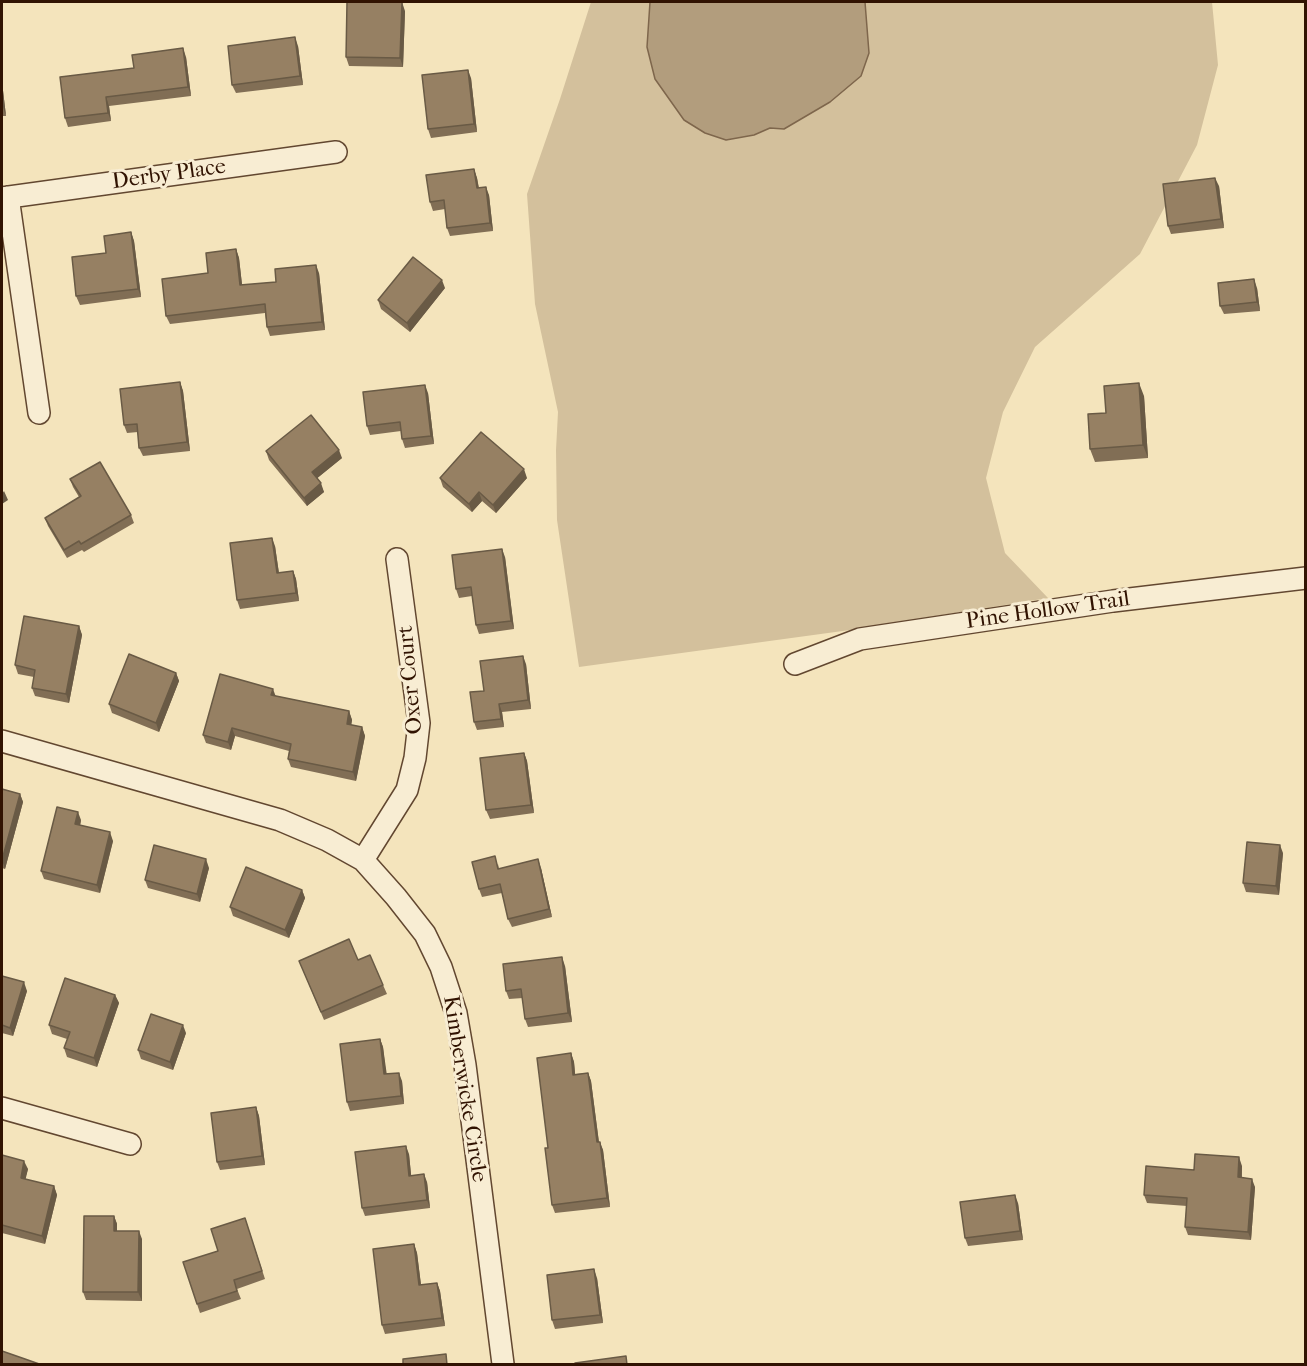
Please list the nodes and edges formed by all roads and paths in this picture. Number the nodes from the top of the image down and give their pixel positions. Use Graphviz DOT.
graph roads {
  1 [pos="336,153"];
  2 [pos="5,197"];
  3 [pos="39,413"];
  4 [pos="397,559"];
  5 [pos="1305,578"];
  6 [pos="795,664"];
  7 [pos="2,741"];
  8 [pos="363,860"];
  9 [pos="2,1108"];
  10 [pos="130,1144"];
  11 [pos="503,1365"];
  1 -- 2 [label="street, Derby Place"];
  2 -- 3 [label="street"];
  4 -- 8 [label="street, Oxer Court"];
  5 -- 6 [label="street, Pine Hollow Trail"];
  7 -- 8 [label="street, Kimberwicke Circle"];
  8 -- 11 [label="street, Kimberwicke Circle"];
  9 -- 10 [label="street"];
}
